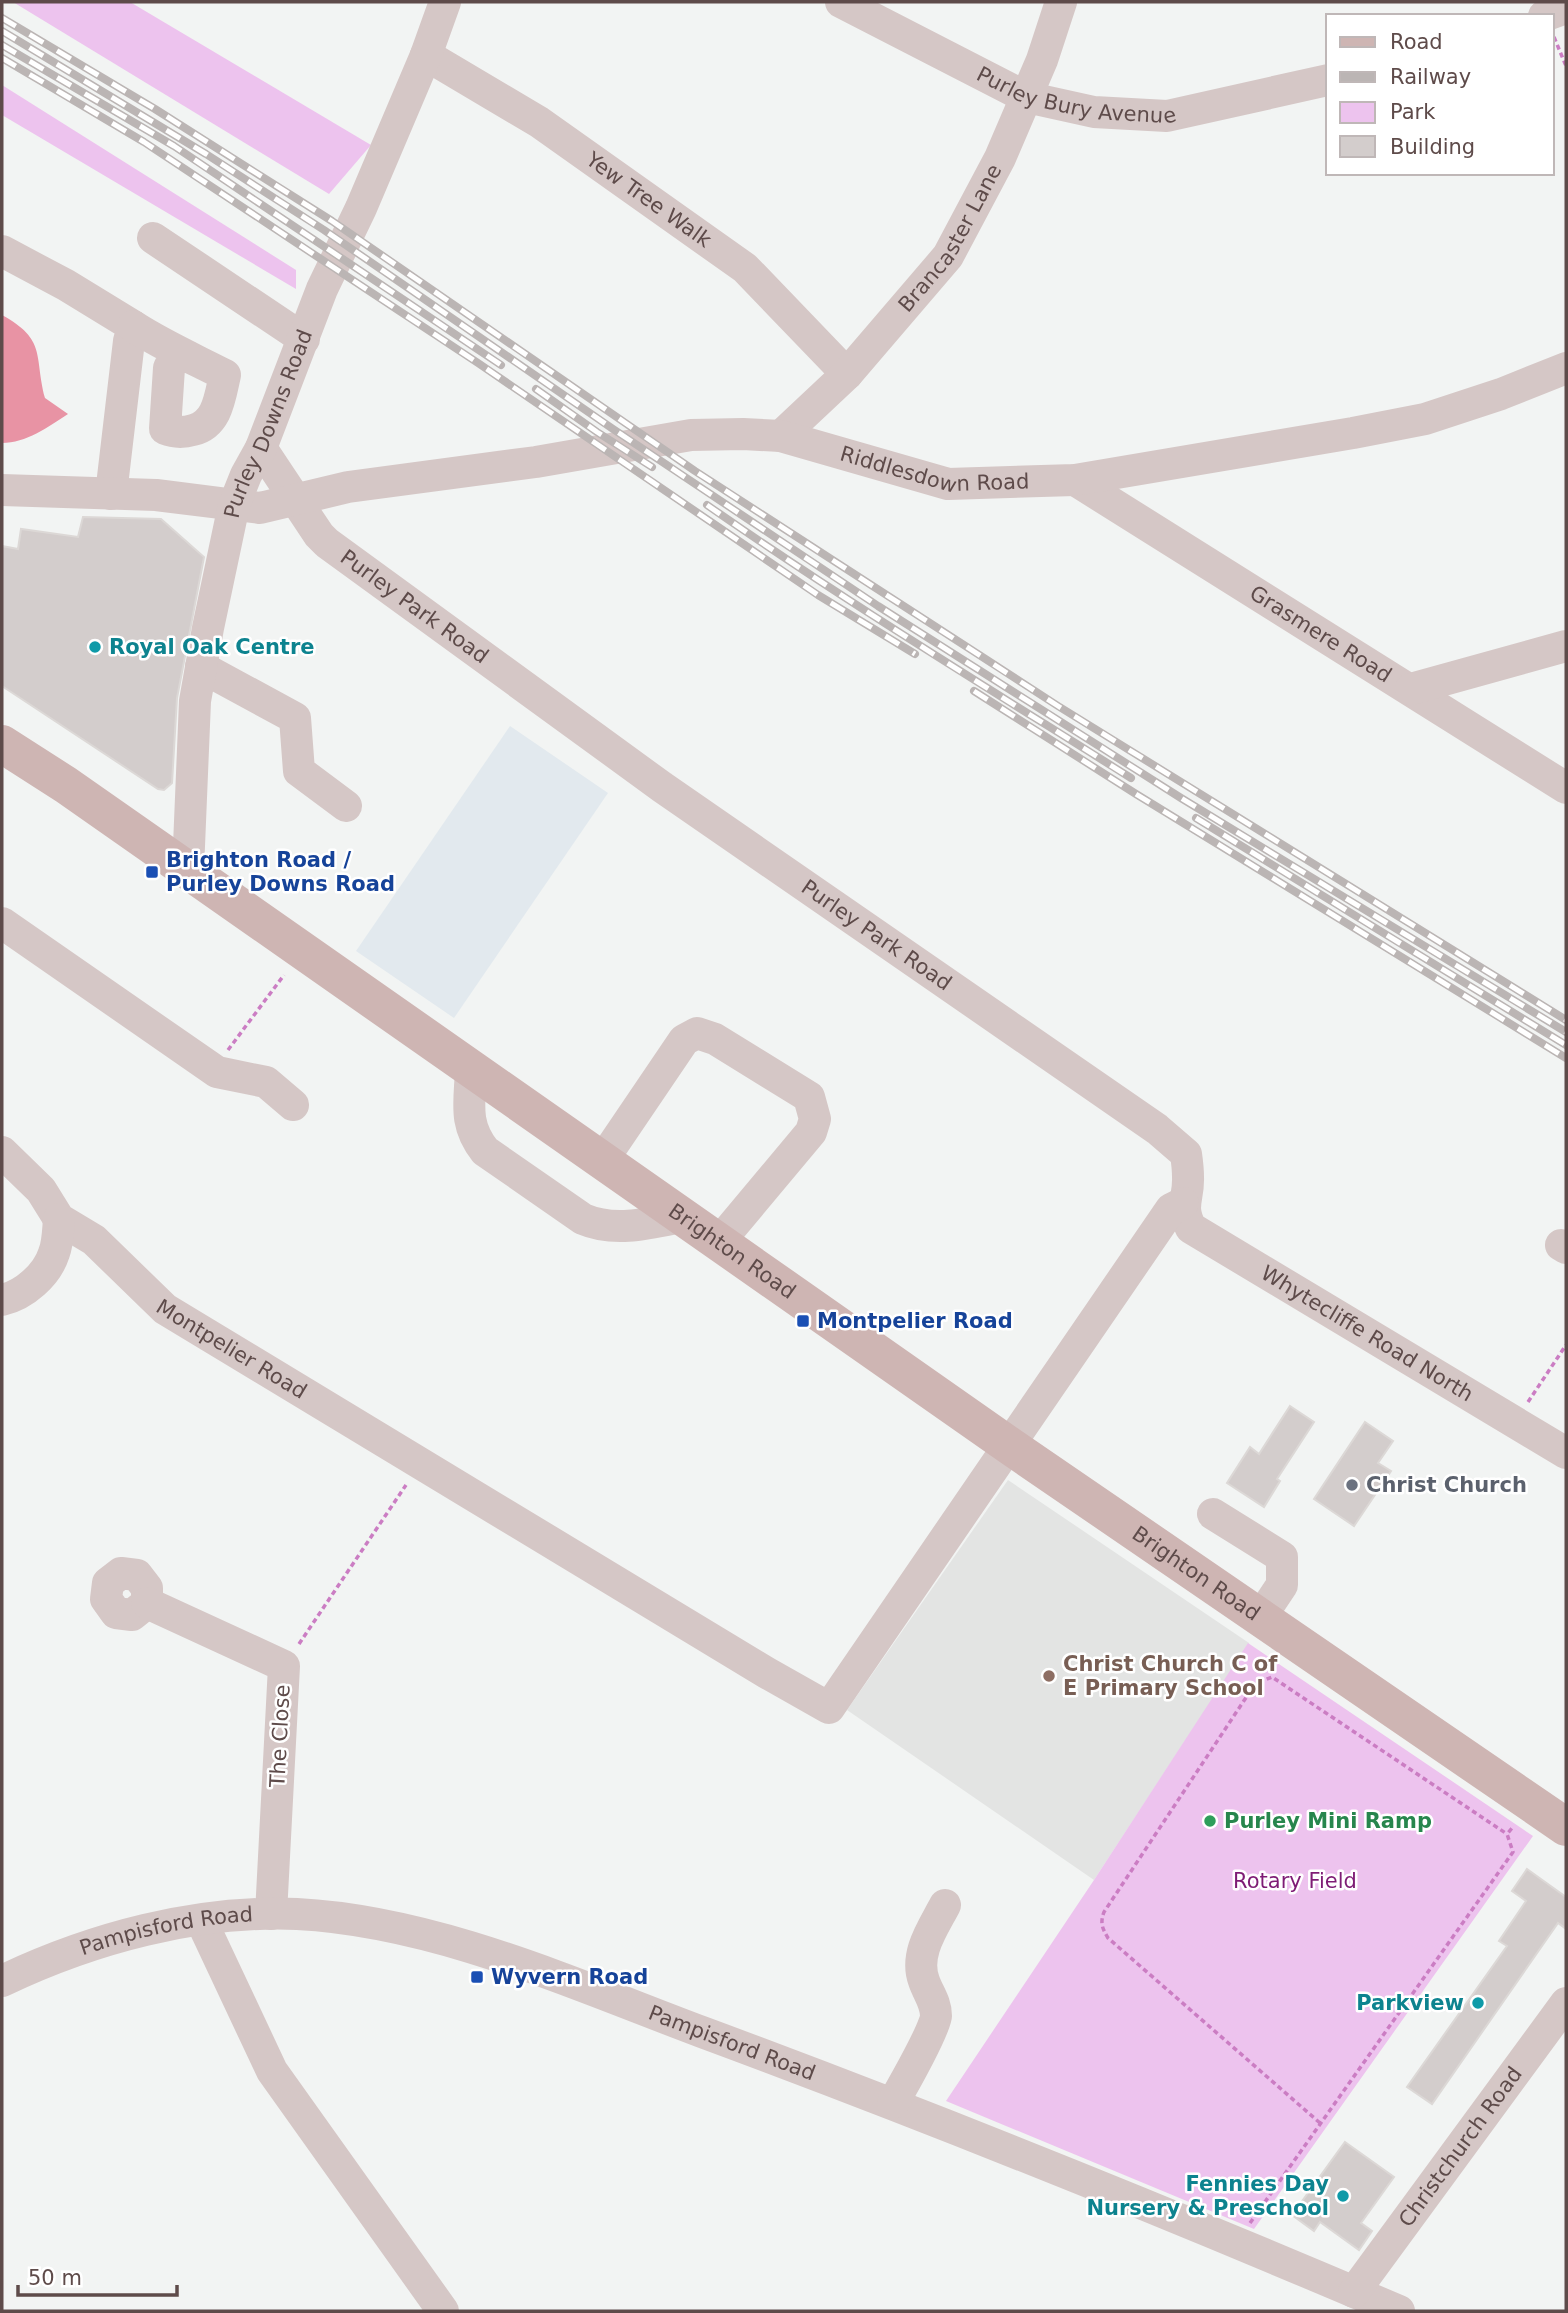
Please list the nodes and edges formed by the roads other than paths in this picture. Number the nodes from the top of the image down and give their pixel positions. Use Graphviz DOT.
graph roads {
  1 [pos="445,2"];
  2 [pos="841,2"];
  3 [pos="1060,2"];
  4 [pos="1566,8"];
  5 [pos="1550,14"];
  6 [pos="426,55"];
  7 [pos="1326,80"];
  8 [pos="1026,97"];
  9 [pos="153,238"];
  10 [pos="2,251"];
  11 [pos="133,326"];
  12 [pos="304,339"];
  13 [pos="177,351"];
  14 [pos="1566,368"];
  15 [pos="847,374"];
  16 [pos="781,436"];
  17 [pos="261,448"];
  18 [pos="1075,481"];
  19 [pos="2,490"];
  20 [pos="111,494"];
  21 [pos="296,499"];
  22 [pos="234,505"];
  23 [pos="1566,646"];
  24 [pos="201,667"];
  25 [pos="1411,689"];
  26 [pos="2,744"];
  27 [pos="1566,788"];
  28 [pos="346,806"];
  29 [pos="188,870"];
  30 [pos="2,923"];
  31 [pos="471,1068"];
  32 [pos="293,1105"];
  33 [pos="2,1152"];
  34 [pos="602,1161"];
  35 [pos="1184,1203"];
  36 [pos="682,1217"];
  37 [pos="59,1219"];
  38 [pos="719,1242"];
  39 [pos="2,1300"];
  40 [pos="1010,1446"];
  41 [pos="1566,1453"];
  42 [pos="1213,1514"];
  43 [pos="147,1604"];
  44 [pos="1261,1618"];
  45 [pos="1566,1827"];
  46 [pos="945,1905"];
  47 [pos="271,1914"];
  48 [pos="201,1920"];
  49 [pos="2,1980"];
  50 [pos="1566,2003"];
  51 [pos="893,2104"];
  52 [pos="1354,2292"];
  53 [pos="443,2311"];
  54 [pos="1399,2311"];
  1 -- 6 [label="street, Purley Downs Road"];
  2 -- 8 [label="street, Purley Bury Avenue"];
  3 -- 8 [label="street, Brancaster Lane"];
  4 -- 5 [label="street"];
  6 -- 12 [label="street, Purley Downs Road"];
  6 -- 15 [label="street, Yew Tree Walk"];
  7 -- 8 [label="street, Purley Bury Avenue"];
  8 -- 15 [label="street, Brancaster Lane"];
  9 -- 12 [label="street"];
  10 -- 11 [label="street"];
  11 -- 13 [label="street"];
  11 -- 20 [label="street"];
  12 -- 17 [label="street, Purley Downs Road"];
  14 -- 18 [label="street, Riddlesdown Road"];
  15 -- 16 [label="street, Brancaster Lane"];
  16 -- 18 [label="street, Riddlesdown Road"];
  16 -- 21 [label="street, Riddlesdown Road"];
  17 -- 21 [label="street"];
  17 -- 22 [label="street, Purley Downs Road"];
  18 -- 25 [label="street, Grasmere Road"];
  19 -- 20 [label="street, Riddlesdown Road"];
  20 -- 22 [label="street, Riddlesdown Road"];
  21 -- 22 [label="street, Riddlesdown Road"];
  21 -- 35 [label="street, Purley Park Road"];
  22 -- 24 [label="street, Purley Downs Road"];
  23 -- 25 [label="street"];
  24 -- 28 [label="street"];
  24 -- 29 [label="street, Purley Downs Road"];
  25 -- 27 [label="street, Grasmere Road"];
  26 -- 29 [label="main road, Brighton Road"];
  29 -- 31 [label="main road, Brighton Road"];
  30 -- 32 [label="street"];
  31 -- 34 [label="main road, Brighton Road"];
  31 -- 36 [label="street"];
  33 -- 37 [label="street, Montpelier Road"];
  34 -- 36 [label="main road, Brighton Road"];
  34 -- 38 [label="street"];
  35 -- 40 [label="street"];
  35 -- 41 [label="street, Whytecliffe Road North"];
  36 -- 38 [label="main road, Brighton Road"];
  37 -- 39 [label="street"];
  37 -- 40 [label="street, Montpelier Road"];
  38 -- 40 [label="main road, Brighton Road"];
  40 -- 44 [label="main road, Brighton Road"];
  42 -- 44 [label="street"];
  43 -- 47 [label="street, The Close"];
  44 -- 45 [label="main road, Brighton Road"];
  46 -- 51 [label="street"];
  47 -- 48 [label="street, Pampisford Road"];
  47 -- 51 [label="street, Pampisford Road"];
  48 -- 49 [label="street, Pampisford Road"];
  48 -- 53 [label="street"];
  50 -- 52 [label="street, Christchurch Road"];
  51 -- 52 [label="street, Pampisford Road"];
  52 -- 54 [label="street, Pampisford Road"];
}
